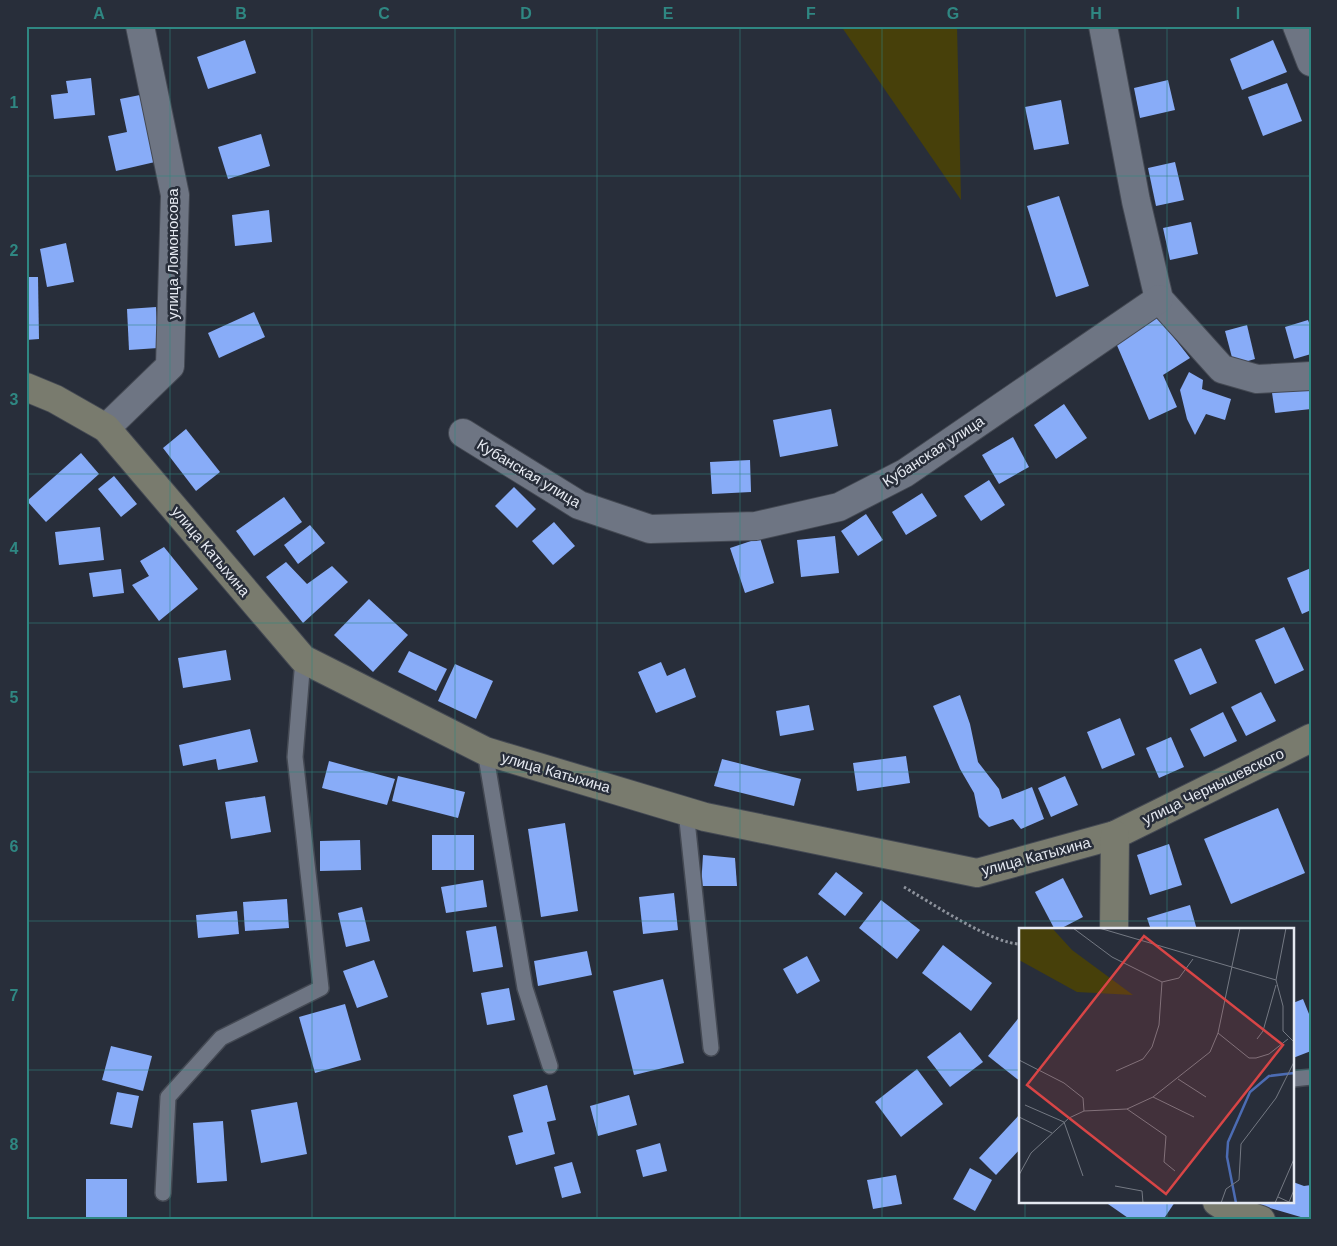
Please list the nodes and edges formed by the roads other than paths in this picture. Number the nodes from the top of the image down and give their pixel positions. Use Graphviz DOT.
graph roads {
  1 [pos="140,26"];
  2 [pos="1103,26"];
  3 [pos="1297,26"];
  4 [pos="1311,62"];
  5 [pos="1159,299"];
  6 [pos="1311,376"];
  7 [pos="26,387"];
  8 [pos="106,428"];
  9 [pos="463,433"];
  10 [pos="303,659"];
  11 [pos="1311,738"];
  12 [pos="485,751"];
  13 [pos="686,811"];
  14 [pos="1115,835"];
  15 [pos="1114,928"];
  16 [pos="711,1048"];
  17 [pos="550,1066"];
  18 [pos="1311,1077"];
  19 [pos="1294,1079"];
  20 [pos="163,1193"];
  21 [pos="1220,1204"];
  22 [pos="1261,1220"];
  1 -- 8 [label="street, улица Ломоносова"];
  2 -- 5 [label="street"];
  3 -- 4 [label="street"];
  5 -- 6 [label="street"];
  5 -- 9 [label="street, Кубанская улица"];
  7 -- 8 [label="street, улица Катыхина"];
  8 -- 10 [label="street, улица Катыхина"];
  10 -- 12 [label="street, улица Катыхина"];
  10 -- 20 [label="lane"];
  11 -- 14 [label="street, улица Чернышевского"];
  12 -- 13 [label="street, улица Катыхина"];
  12 -- 17 [label="lane"];
  13 -- 14 [label="street, улица Катыхина"];
  13 -- 16 [label="lane"];
  14 -- 15 [label="street, улица Катыхина"];
  18 -- 19 [label="lane"];
  21 -- 22 [label="street"];
}
